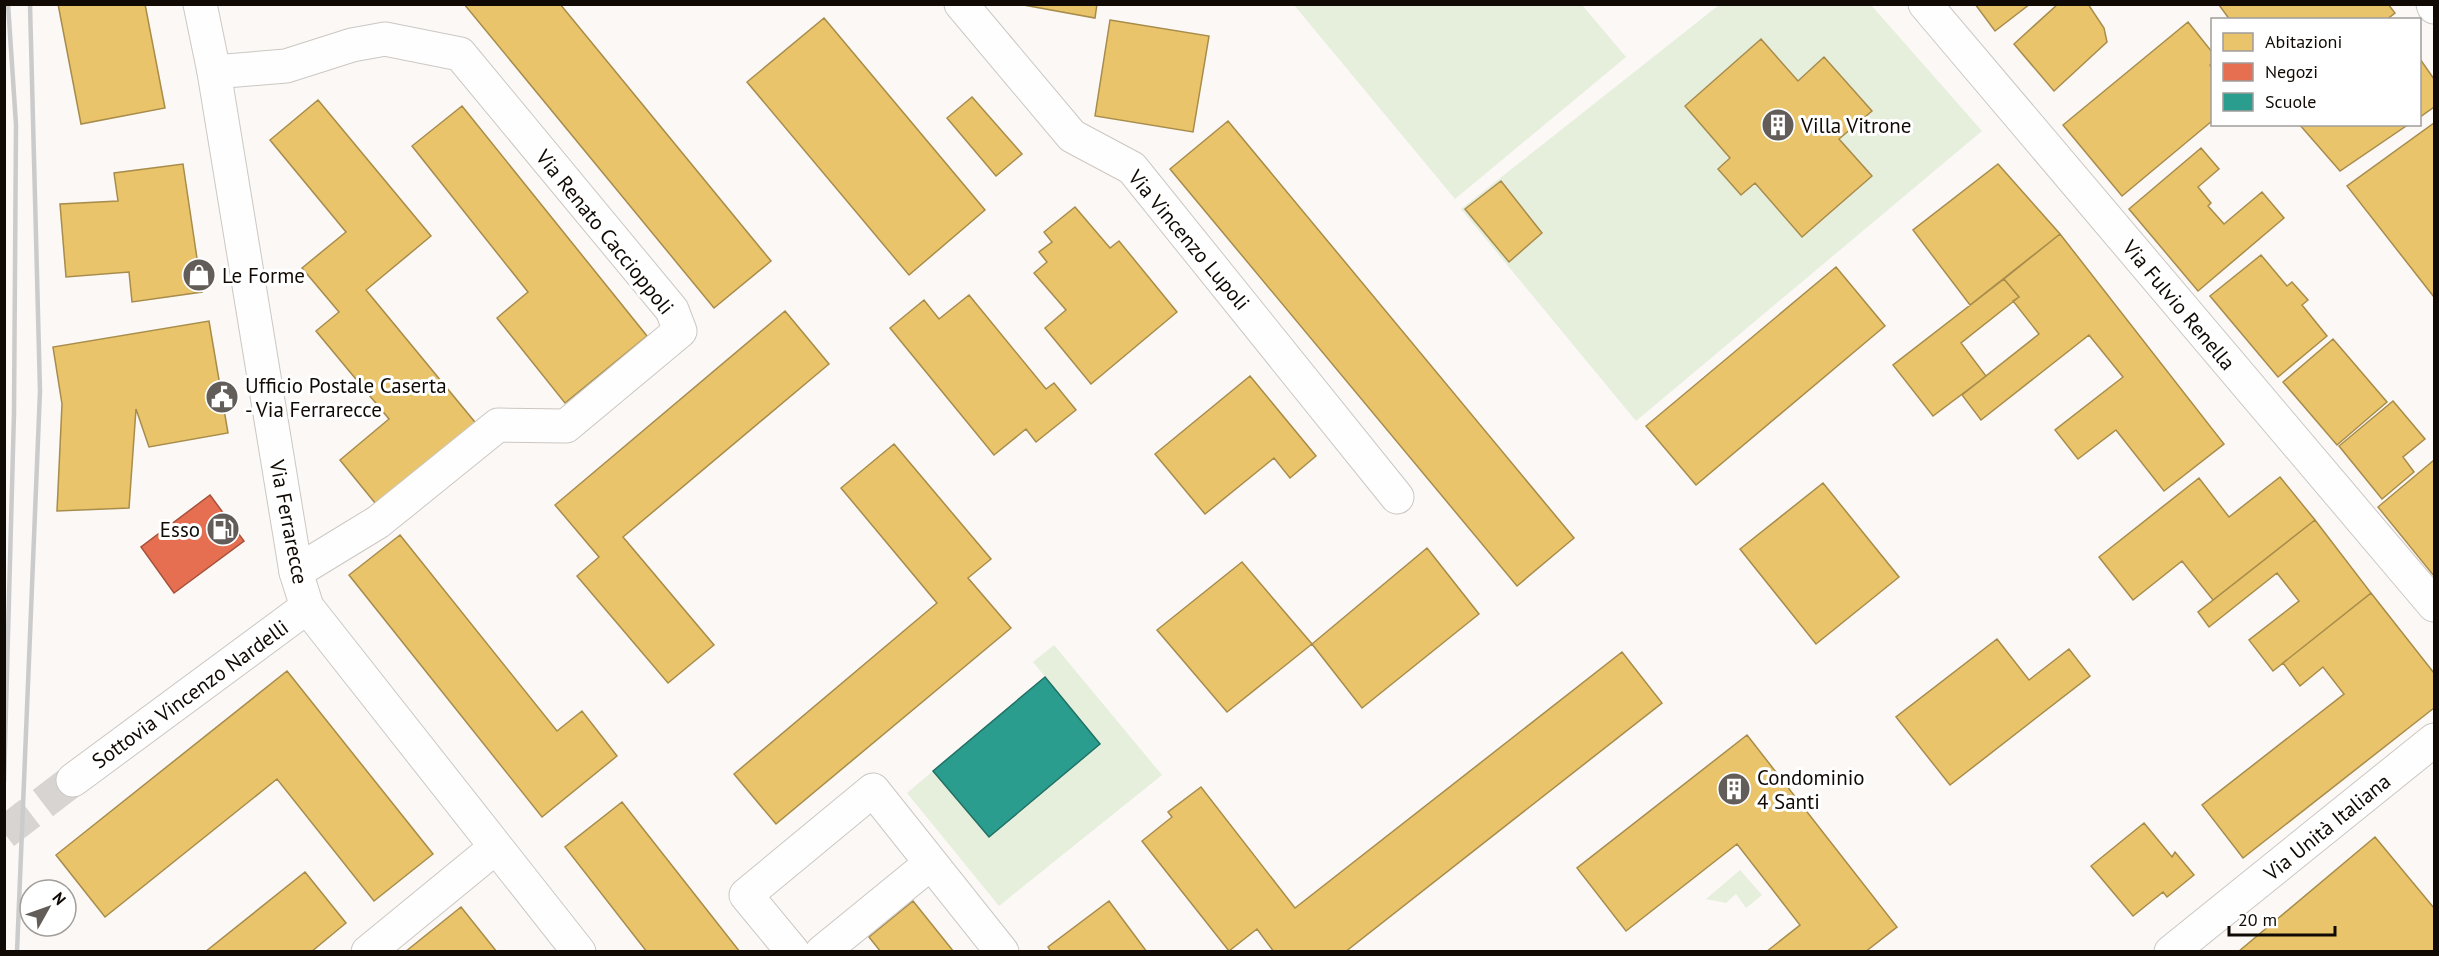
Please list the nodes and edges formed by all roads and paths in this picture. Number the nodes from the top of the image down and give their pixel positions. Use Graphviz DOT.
graph roads {
  1 [pos="961,4"];
  2 [pos="1925,4"];
  3 [pos="208,10"];
  4 [pos="214,72"];
  5 [pos="1397,497"];
  6 [pos="296,572"];
  7 [pos="2434,605"];
  8 [pos="307,608"];
  9 [pos="2432,749"];
  10 [pos="73,780"];
  11 [pos="496,847"];
  12 [pos="931,863"];
  13 [pos="368,951"];
  14 [pos="579,951"];
  15 [pos="793,951"];
  16 [pos="822,951"];
  17 [pos="1002,951"];
  18 [pos="2171,951"];
  1 -- 5 [label="street, Via Vincenzo Lupoli"];
  2 -- 7 [label="street, Via Fulvio Renella"];
  3 -- 4 [label="street, Via Ferrarecce"];
  4 -- 6 [label="street, Via Ferrarecce"];
  4 -- 6 [label="street, Via Renato Caccioppoli"];
  6 -- 8 [label="street, Via Ferrarecce"];
  8 -- 10 [label="street, Sottovia Vincenzo Nardelli"];
  8 -- 11 [label="street, Via Ferrarecce"];
  9 -- 18 [label="street, Via Unità Italiana"];
  11 -- 13 [label="street"];
  11 -- 14 [label="street, Via Ferrarecce"];
  12 -- 15 [label="street"];
  12 -- 16 [label="street"];
  12 -- 17 [label="street"];
}
